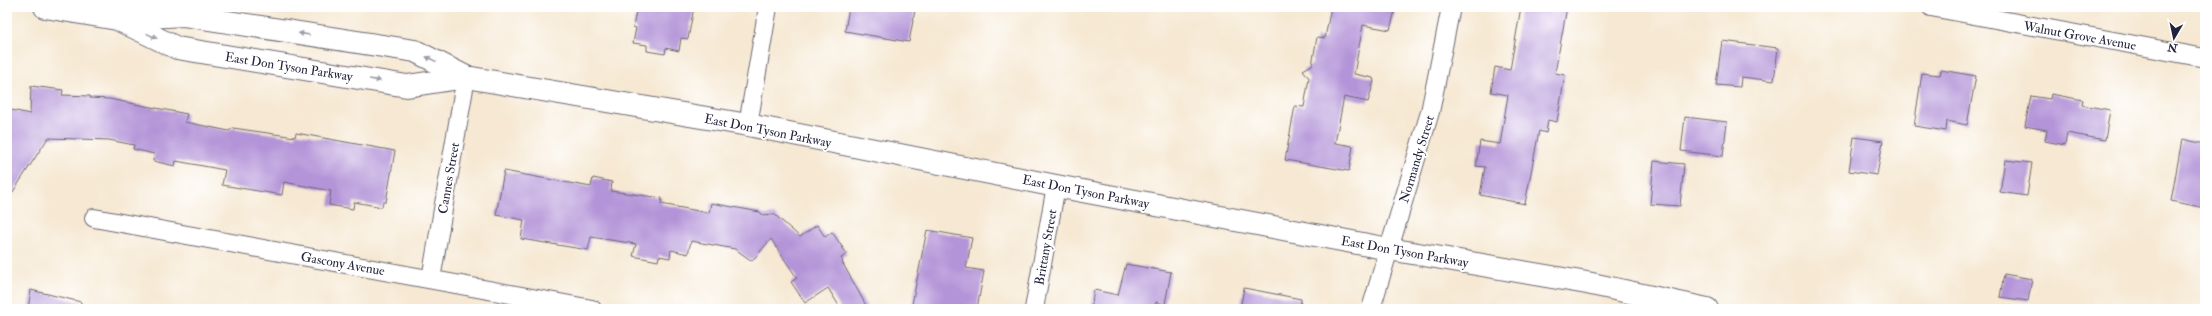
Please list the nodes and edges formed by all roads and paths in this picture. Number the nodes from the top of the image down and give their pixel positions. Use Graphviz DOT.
graph roads {
  1 [pos="45,7"];
  2 [pos="768,7"];
  3 [pos="1451,7"];
  4 [pos="1931,7"];
  5 [pos="117,19"];
  6 [pos="2205,58"];
  7 [pos="466,77"];
  8 [pos="748,125"];
  9 [pos="1056,186"];
  10 [pos="94,218"];
  11 [pos="1389,248"];
  12 [pos="431,279"];
  13 [pos="592,309"];
  14 [pos="1034,309"];
  15 [pos="1371,309"];
  16 [pos="1707,309"];
  1 -- 5 [label="main road, East Don Tyson Parkway"];
  2 -- 8 [label="street"];
  3 -- 11 [label="street, Normandy Street"];
  4 -- 6 [label="street, Walnut Grove Avenue"];
  7 -- 5 [label="main road, East Don Tyson Parkway, one-way"];
  5 -- 7 [label="main road, East Don Tyson Parkway, one-way"];
  7 -- 8 [label="main road, East Don Tyson Parkway"];
  7 -- 12 [label="street, Cannes Street"];
  8 -- 9 [label="main road, East Don Tyson Parkway"];
  9 -- 11 [label="main road, East Don Tyson Parkway"];
  9 -- 14 [label="street, Brittany Street"];
  10 -- 12 [label="street, Gascony Avenue"];
  11 -- 15 [label="street, Normandy Street"];
  11 -- 16 [label="main road, East Don Tyson Parkway"];
  12 -- 13 [label="street, Gascony Avenue"];
}
